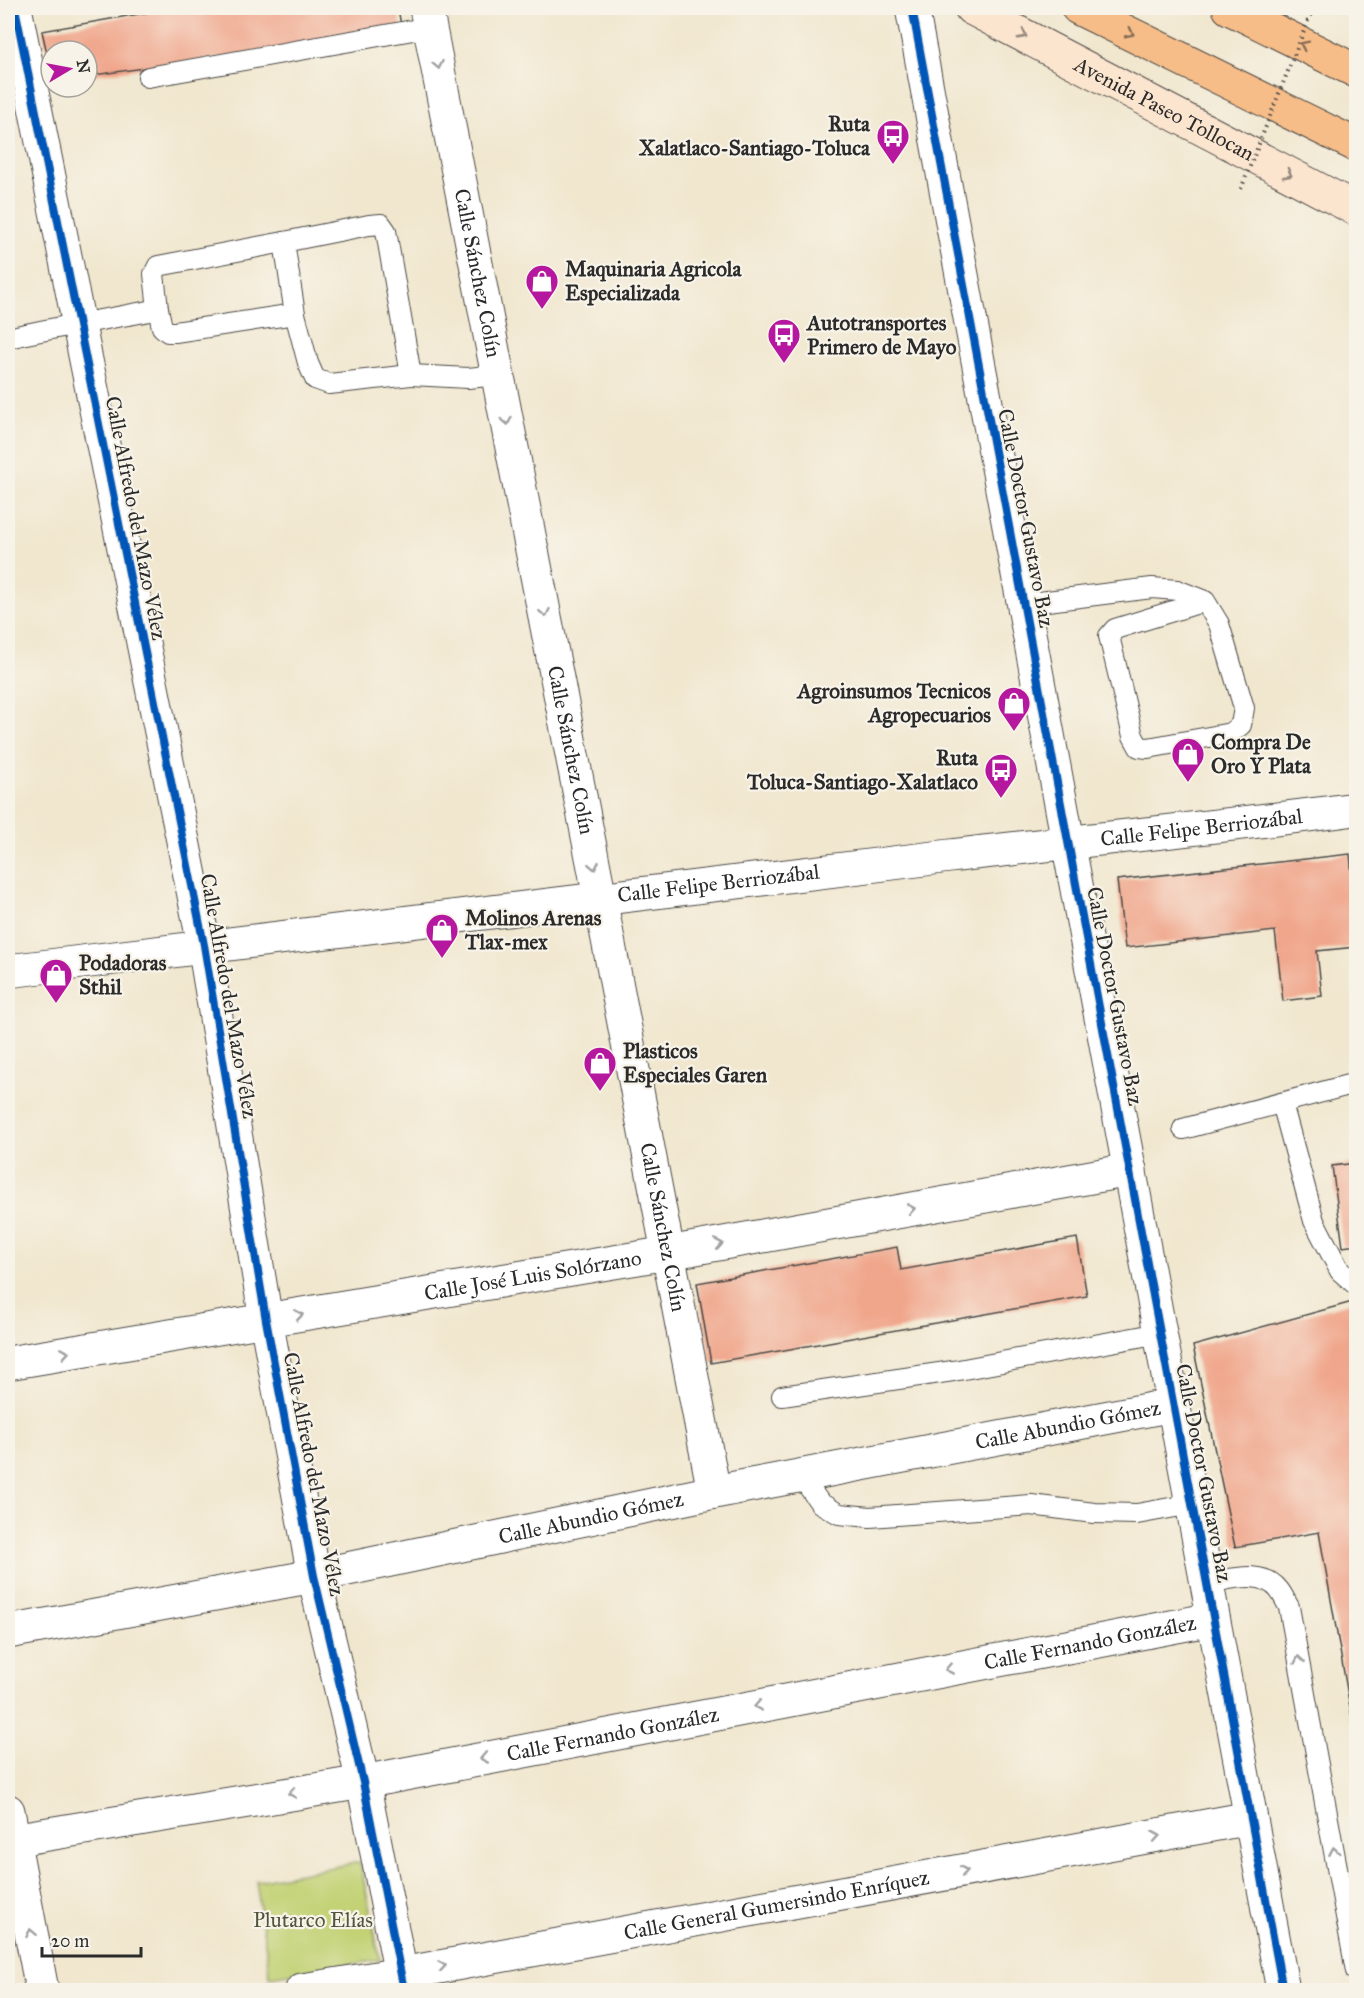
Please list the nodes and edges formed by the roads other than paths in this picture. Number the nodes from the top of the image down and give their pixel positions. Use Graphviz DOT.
graph roads {
  1 [pos="15,8"];
  2 [pos="912,8"];
  3 [pos="971,8"];
  4 [pos="1078,8"];
  5 [pos="1229,8"];
  6 [pos="428,17"];
  7 [pos="1356,70"];
  8 [pos="148,77"];
  9 [pos="1356,145"];
  10 [pos="1356,209"];
  11 [pos="284,242"];
  12 [pos="158,309"];
  13 [pos="295,314"];
  14 [pos="78,324"];
  15 [pos="8,338"];
  16 [pos="411,375"];
  17 [pos="498,375"];
  18 [pos="1205,601"];
  19 [pos="1023,604"];
  20 [pos="1356,809"];
  21 [pos="1068,843"];
  22 [pos="600,898"];
  23 [pos="204,945"];
  24 [pos="8,971"];
  25 [pos="1356,1083"];
  26 [pos="1282,1103"];
  27 [pos="1183,1129"];
  28 [pos="1130,1170"];
  29 [pos="668,1253"];
  30 [pos="1356,1285"];
  31 [pos="266,1320"];
  32 [pos="1160,1333"];
  33 [pos="8,1363"];
  34 [pos="782,1396"];
  35 [pos="1173,1405"];
  36 [pos="801,1476"];
  37 [pos="714,1492"];
  38 [pos="1192,1504"];
  39 [pos="314,1576"];
  40 [pos="1206,1583"];
  41 [pos="1213,1619"];
  42 [pos="8,1632"];
  43 [pos="363,1782"];
  44 [pos="1250,1818"];
  45 [pos="9,1831"];
  46 [pos="1356,1971"];
  47 [pos="403,1982"];
  48 [pos="42,1990"];
  49 [pos="302,1990"];
  50 [pos="1282,1990"];
  1 -- 14 [label="street, Calle Alfredo del Mazo Vélez"];
  2 -- 19 [label="street, Calle Doctor Gustavo Baz"];
  3 -- 10 [label="main road, Avenida Paseo Tollocan, one-way"];
  4 -- 9 [label="highway, one-way"];
  7 -- 5 [label="highway, one-way"];
  6 -- 8 [label="lane"];
  6 -- 17 [label="street, Calle Sánchez Colín, one-way"];
  11 -- 12 [label="lane"];
  11 -- 13 [label="lane"];
  11 -- 16 [label="lane"];
  12 -- 13 [label="lane"];
  12 -- 14 [label="lane"];
  13 -- 16 [label="lane"];
  14 -- 15 [label="lane"];
  14 -- 23 [label="street, Calle Alfredo del Mazo Vélez"];
  16 -- 17 [label="lane"];
  17 -- 22 [label="street, Calle Sánchez Colín, one-way"];
  18 -- 18 [label="lane"];
  18 -- 19 [label="lane"];
  19 -- 21 [label="street, Calle Doctor Gustavo Baz"];
  20 -- 21 [label="street, Calle Felipe Berriozábal"];
  21 -- 22 [label="street, Calle Felipe Berriozábal"];
  21 -- 28 [label="street, Calle Doctor Gustavo Baz"];
  22 -- 23 [label="street, Calle Felipe Berriozábal"];
  22 -- 29 [label="street, Calle Sánchez Colín"];
  23 -- 24 [label="street, Calle Felipe Berriozábal"];
  23 -- 31 [label="street, Calle Alfredo del Mazo Vélez"];
  25 -- 26 [label="lane"];
  26 -- 27 [label="lane"];
  26 -- 30 [label="lane"];
  29 -- 28 [label="street, Calle José Luis Solórzano, one-way"];
  28 -- 32 [label="street, Calle Doctor Gustavo Baz"];
  31 -- 29 [label="street, Calle José Luis Solórzano, one-way"];
  29 -- 37 [label="street, Calle Sánchez Colín"];
  33 -- 31 [label="street, Calle José Luis Solórzano, one-way"];
  31 -- 39 [label="street, Calle Alfredo del Mazo Vélez"];
  32 -- 34 [label="lane"];
  32 -- 35 [label="street, Calle Doctor Gustavo Baz"];
  35 -- 36 [label="street, Calle Abundio Gómez"];
  35 -- 38 [label="street, Calle Doctor Gustavo Baz"];
  36 -- 37 [label="street, Calle Abundio Gómez"];
  36 -- 38 [label="lane"];
  37 -- 39 [label="street, Calle Abundio Gómez"];
  38 -- 40 [label="street, Calle Doctor Gustavo Baz"];
  39 -- 42 [label="street, Calle Abundio Gómez"];
  39 -- 43 [label="street, Calle Alfredo del Mazo Vélez"];
  40 -- 41 [label="street, Calle Doctor Gustavo Baz"];
  46 -- 40 [label="lane, one-way"];
  41 -- 43 [label="street, Calle Fernando González, one-way"];
  41 -- 44 [label="street, Calle Doctor Gustavo Baz"];
  43 -- 45 [label="street, Calle Fernando González, one-way"];
  43 -- 47 [label="street, Calle Alfredo del Mazo Vélez"];
  47 -- 44 [label="street, Calle General Gumersindo Enríquez, one-way"];
  44 -- 50 [label="street, Calle Doctor Gustavo Baz"];
  48 -- 45 [label="street, one-way"];
  47 -- 49 [label="street, Calle General Gumersindo Enríquez"];
}
